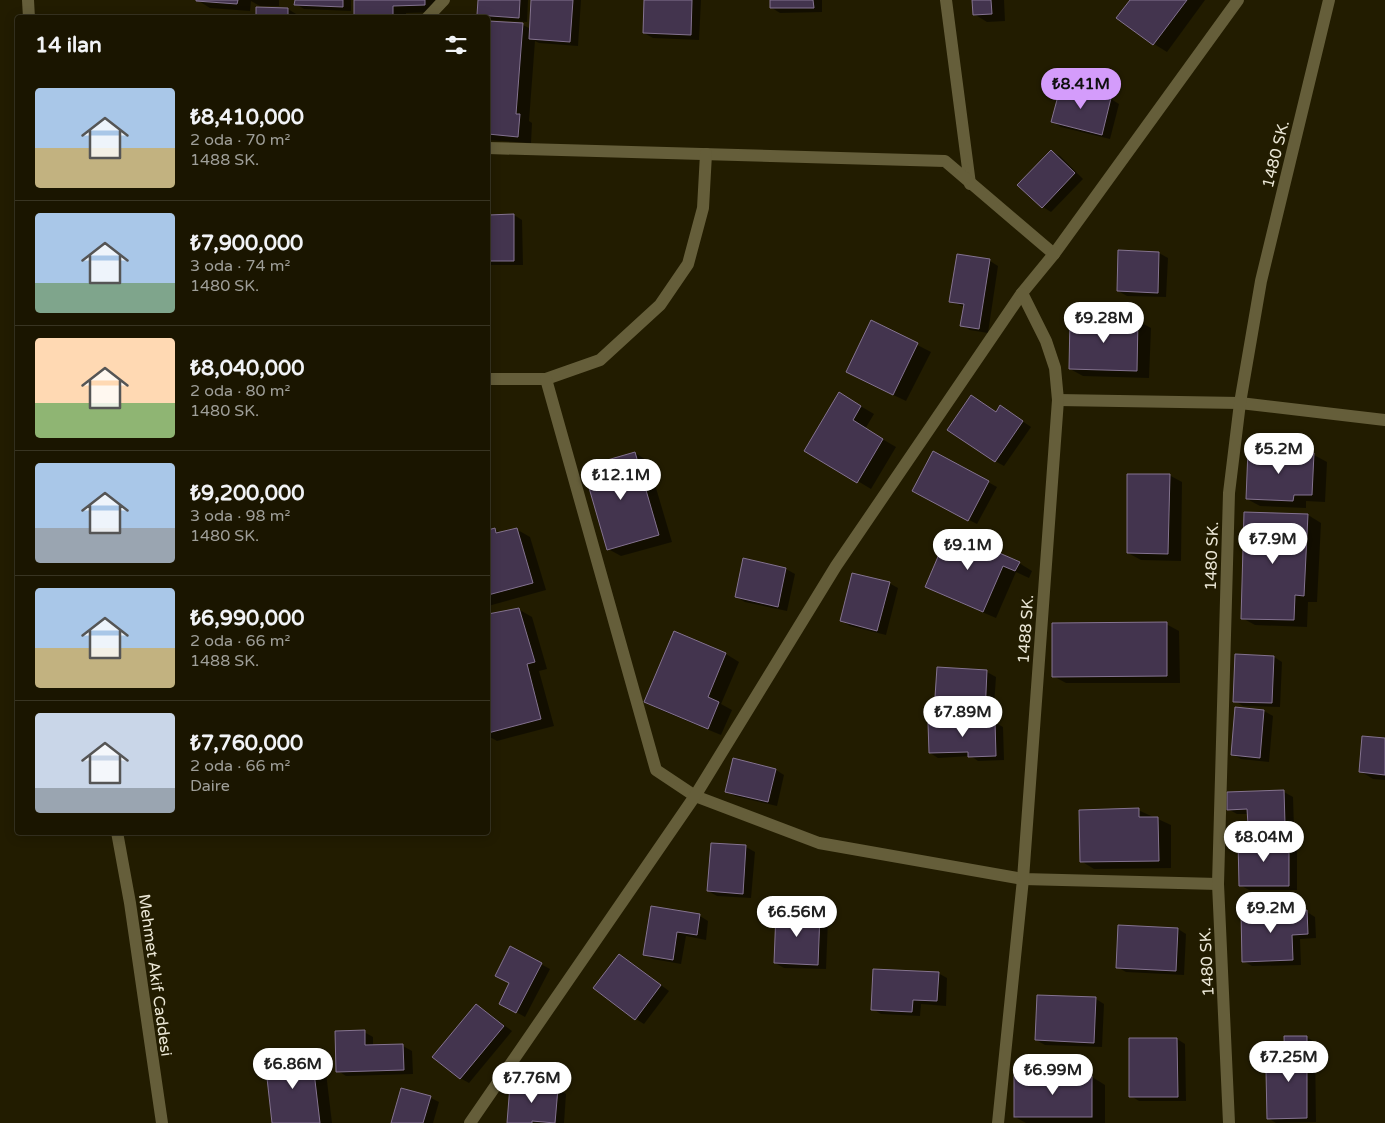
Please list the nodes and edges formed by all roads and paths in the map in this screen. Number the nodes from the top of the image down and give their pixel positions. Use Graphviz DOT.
graph roads {
  1 [pos="28,0"];
  2 [pos="444,0"];
  3 [pos="946,0"];
  4 [pos="1238,0"];
  5 [pos="1329,0"];
  6 [pos="29,15"];
  7 [pos="430,15"];
  8 [pos="490,148"];
  9 [pos="706,154"];
  10 [pos="970,184"];
  11 [pos="1054,254"];
  12 [pos="1022,293"];
  13 [pos="490,379"];
  14 [pos="546,379"];
  15 [pos="1058,400"];
  16 [pos="1240,403"];
  17 [pos="1385,420"];
  18 [pos="696,796"];
  19 [pos="118,835"];
  20 [pos="1023,879"];
  21 [pos="1218,884"];
  22 [pos="162,1123"];
  23 [pos="470,1123"];
  24 [pos="998,1123"];
  25 [pos="1230,1123"];
  1 -- 6 [label="street"];
  2 -- 7 [label="street"];
  3 -- 10 [label="street"];
  4 -- 11 [label="street"];
  5 -- 16 [label="street, 1480 SK."];
  8 -- 9 [label="street"];
  9 -- 10 [label="street"];
  9 -- 14 [label="street"];
  10 -- 11 [label="street"];
  11 -- 12 [label="street"];
  12 -- 15 [label="street, 1488 SK."];
  12 -- 18 [label="street"];
  13 -- 14 [label="street"];
  14 -- 18 [label="street"];
  15 -- 16 [label="street"];
  15 -- 20 [label="street, 1488 SK."];
  16 -- 17 [label="street"];
  16 -- 21 [label="street, 1480 SK."];
  18 -- 20 [label="street"];
  18 -- 23 [label="street"];
  19 -- 22 [label="street, Mehmet Akif Caddesi"];
  20 -- 21 [label="street"];
  20 -- 24 [label="street, 1488 SK."];
  21 -- 25 [label="street, 1480 SK."];
}
